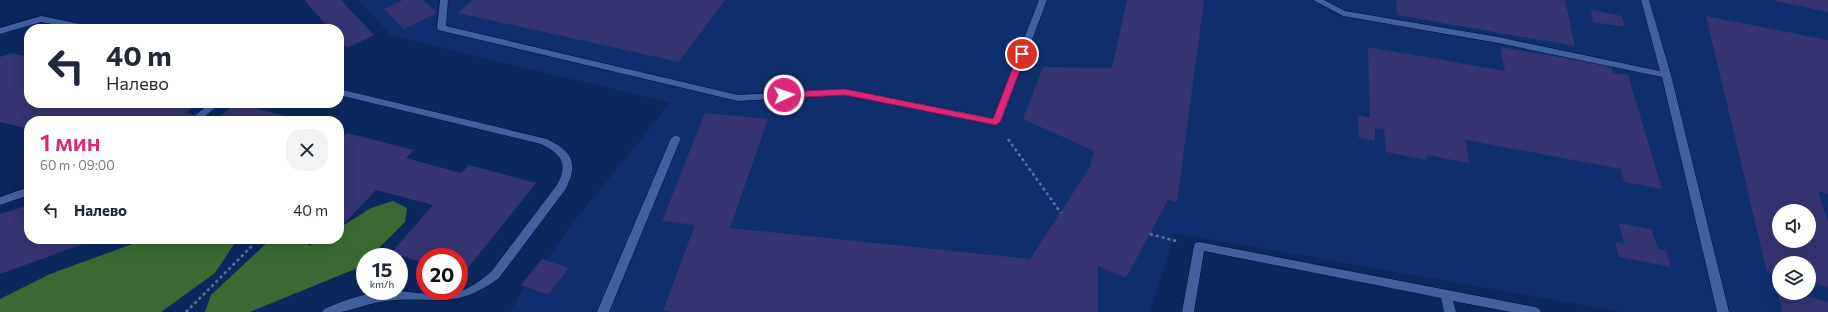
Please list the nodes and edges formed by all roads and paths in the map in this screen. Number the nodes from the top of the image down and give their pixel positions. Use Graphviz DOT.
graph roads {
  1 [pos="444,0"];
  2 [pos="1043,0"];
  3 [pos="1317,0"];
  4 [pos="1645,0"];
  5 [pos="66,24"];
  6 [pos="0,31"];
  7 [pos="1666,75"];
  8 [pos="344,93"];
  9 [pos="210,108"];
  10 [pos="200,116"];
  11 [pos="996,122"];
  12 [pos="676,138"];
  13 [pos="24,193"];
  14 [pos="0,201"];
  15 [pos="1061,213"];
  16 [pos="253,244"];
  17 [pos="1446,295"];
  18 [pos="186,312"];
  19 [pos="328,312"];
  20 [pos="603,312"];
  21 [pos="1188,312"];
  22 [pos="1450,312"];
  23 [pos="1535,312"];
  24 [pos="1723,312"];
  1 -- 11 [label="lane"];
  2 -- 11 [label="lane"];
  3 -- 7 [label="lane"];
  4 -- 7 [label="lane"];
  5 -- 6 [label="lane"];
  7 -- 24 [label="lane"];
  8 -- 19 [label="lane"];
  9 -- 10 [label="lane"];
  11 -- 15 [label="path"];
  12 -- 20 [label="lane"];
  13 -- 14 [label="lane"];
  16 -- 18 [label="path"];
  17 -- 21 [label="lane"];
  17 -- 22 [label="lane"];
  17 -- 23 [label="lane"];
}
